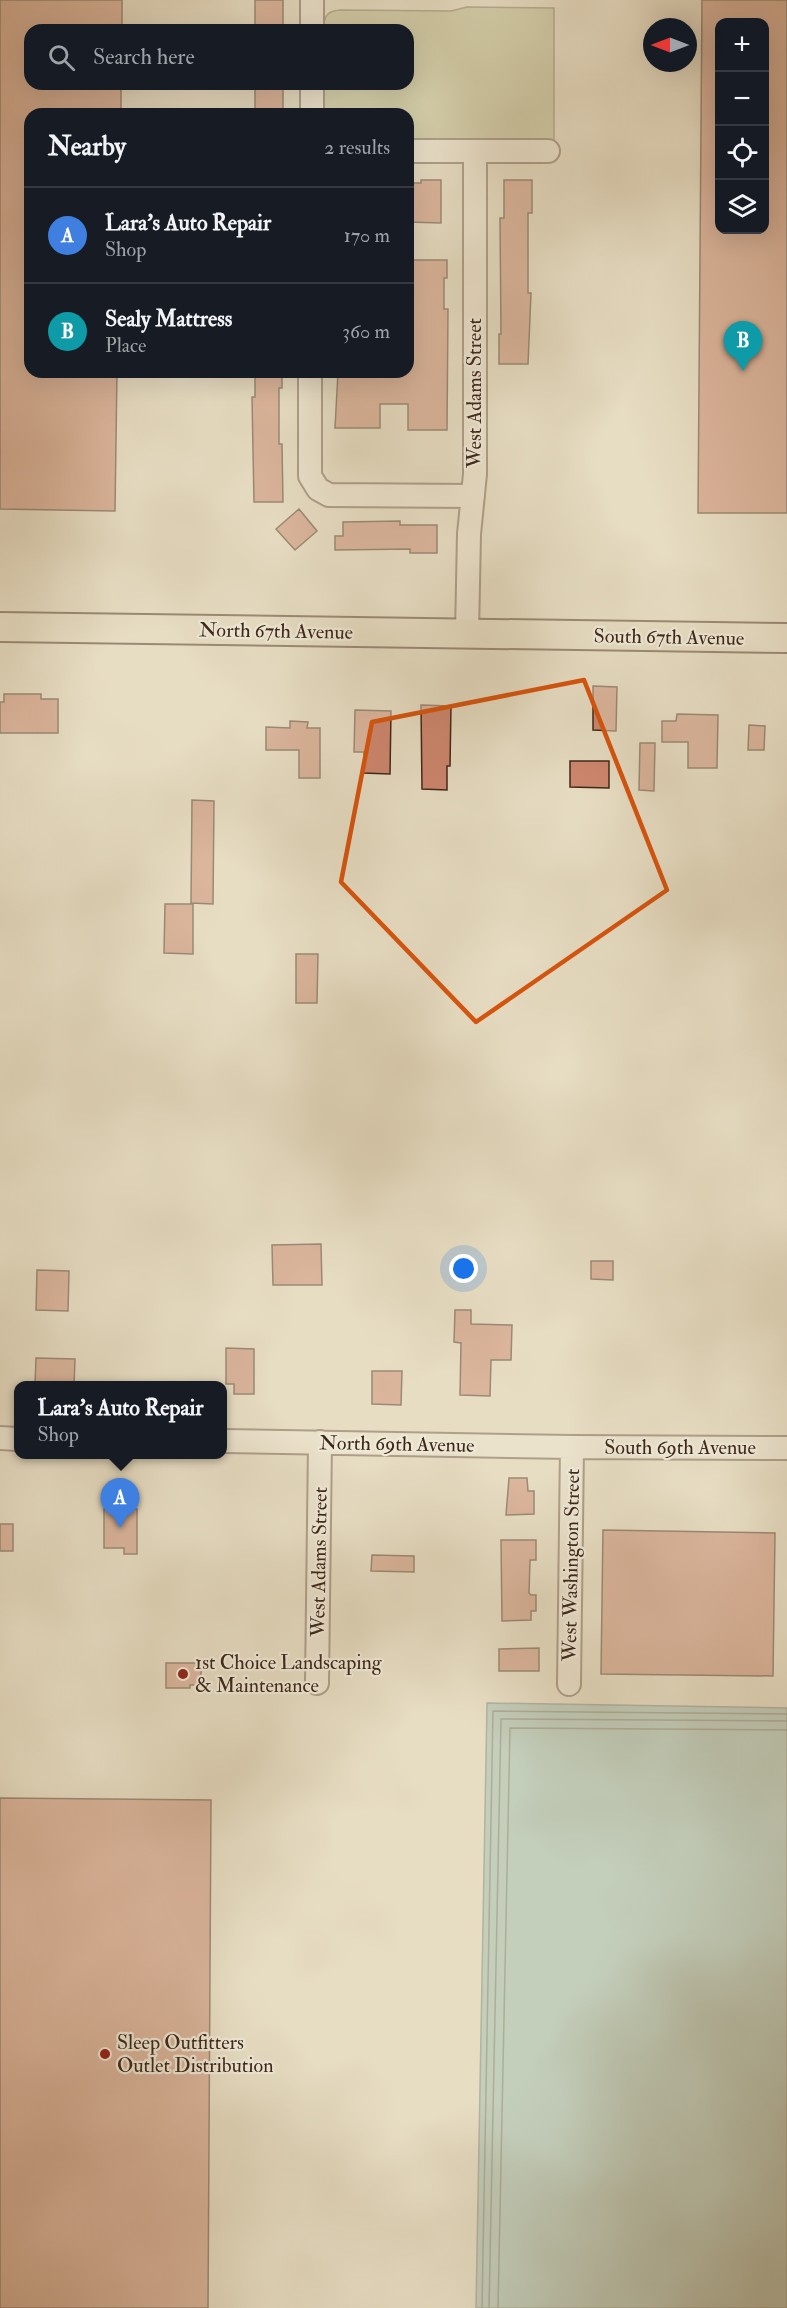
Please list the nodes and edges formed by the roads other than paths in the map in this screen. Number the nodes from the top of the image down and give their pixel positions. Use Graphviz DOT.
graph roads {
  1 [pos="312,0"];
  2 [pos="312,24"];
  3 [pos="312,90"];
  4 [pos="312,108"];
  5 [pos="548,151"];
  6 [pos="414,152"];
  7 [pos="475,152"];
  8 [pos="310,378"];
  9 [pos="473,496"];
  10 [pos="0,627"];
  11 [pos="467,634"];
  12 [pos="551,635"];
  13 [pos="787,638"];
  14 [pos="227,1441"];
  15 [pos="320,1442"];
  16 [pos="572,1447"];
  17 [pos="787,1448"];
  18 [pos="317,1683"];
  19 [pos="569,1684"];
  1 -- 2 [label="street"];
  3 -- 4 [label="street"];
  5 -- 7 [label="street"];
  6 -- 7 [label="street"];
  7 -- 9 [label="street, West Adams Street"];
  8 -- 9 [label="street"];
  9 -- 11 [label="street, West Adams Street"];
  10 -- 11 [label="main road, North 67th Avenue"];
  11 -- 12 [label="main road, North 67th Avenue"];
  12 -- 13 [label="main road, South 67th Avenue"];
  14 -- 15 [label="street, North 69th Avenue"];
  15 -- 16 [label="street, North 69th Avenue"];
  15 -- 18 [label="street, West Adams Street"];
  16 -- 17 [label="street, South 69th Avenue"];
  16 -- 19 [label="street, West Washington Street"];
}
